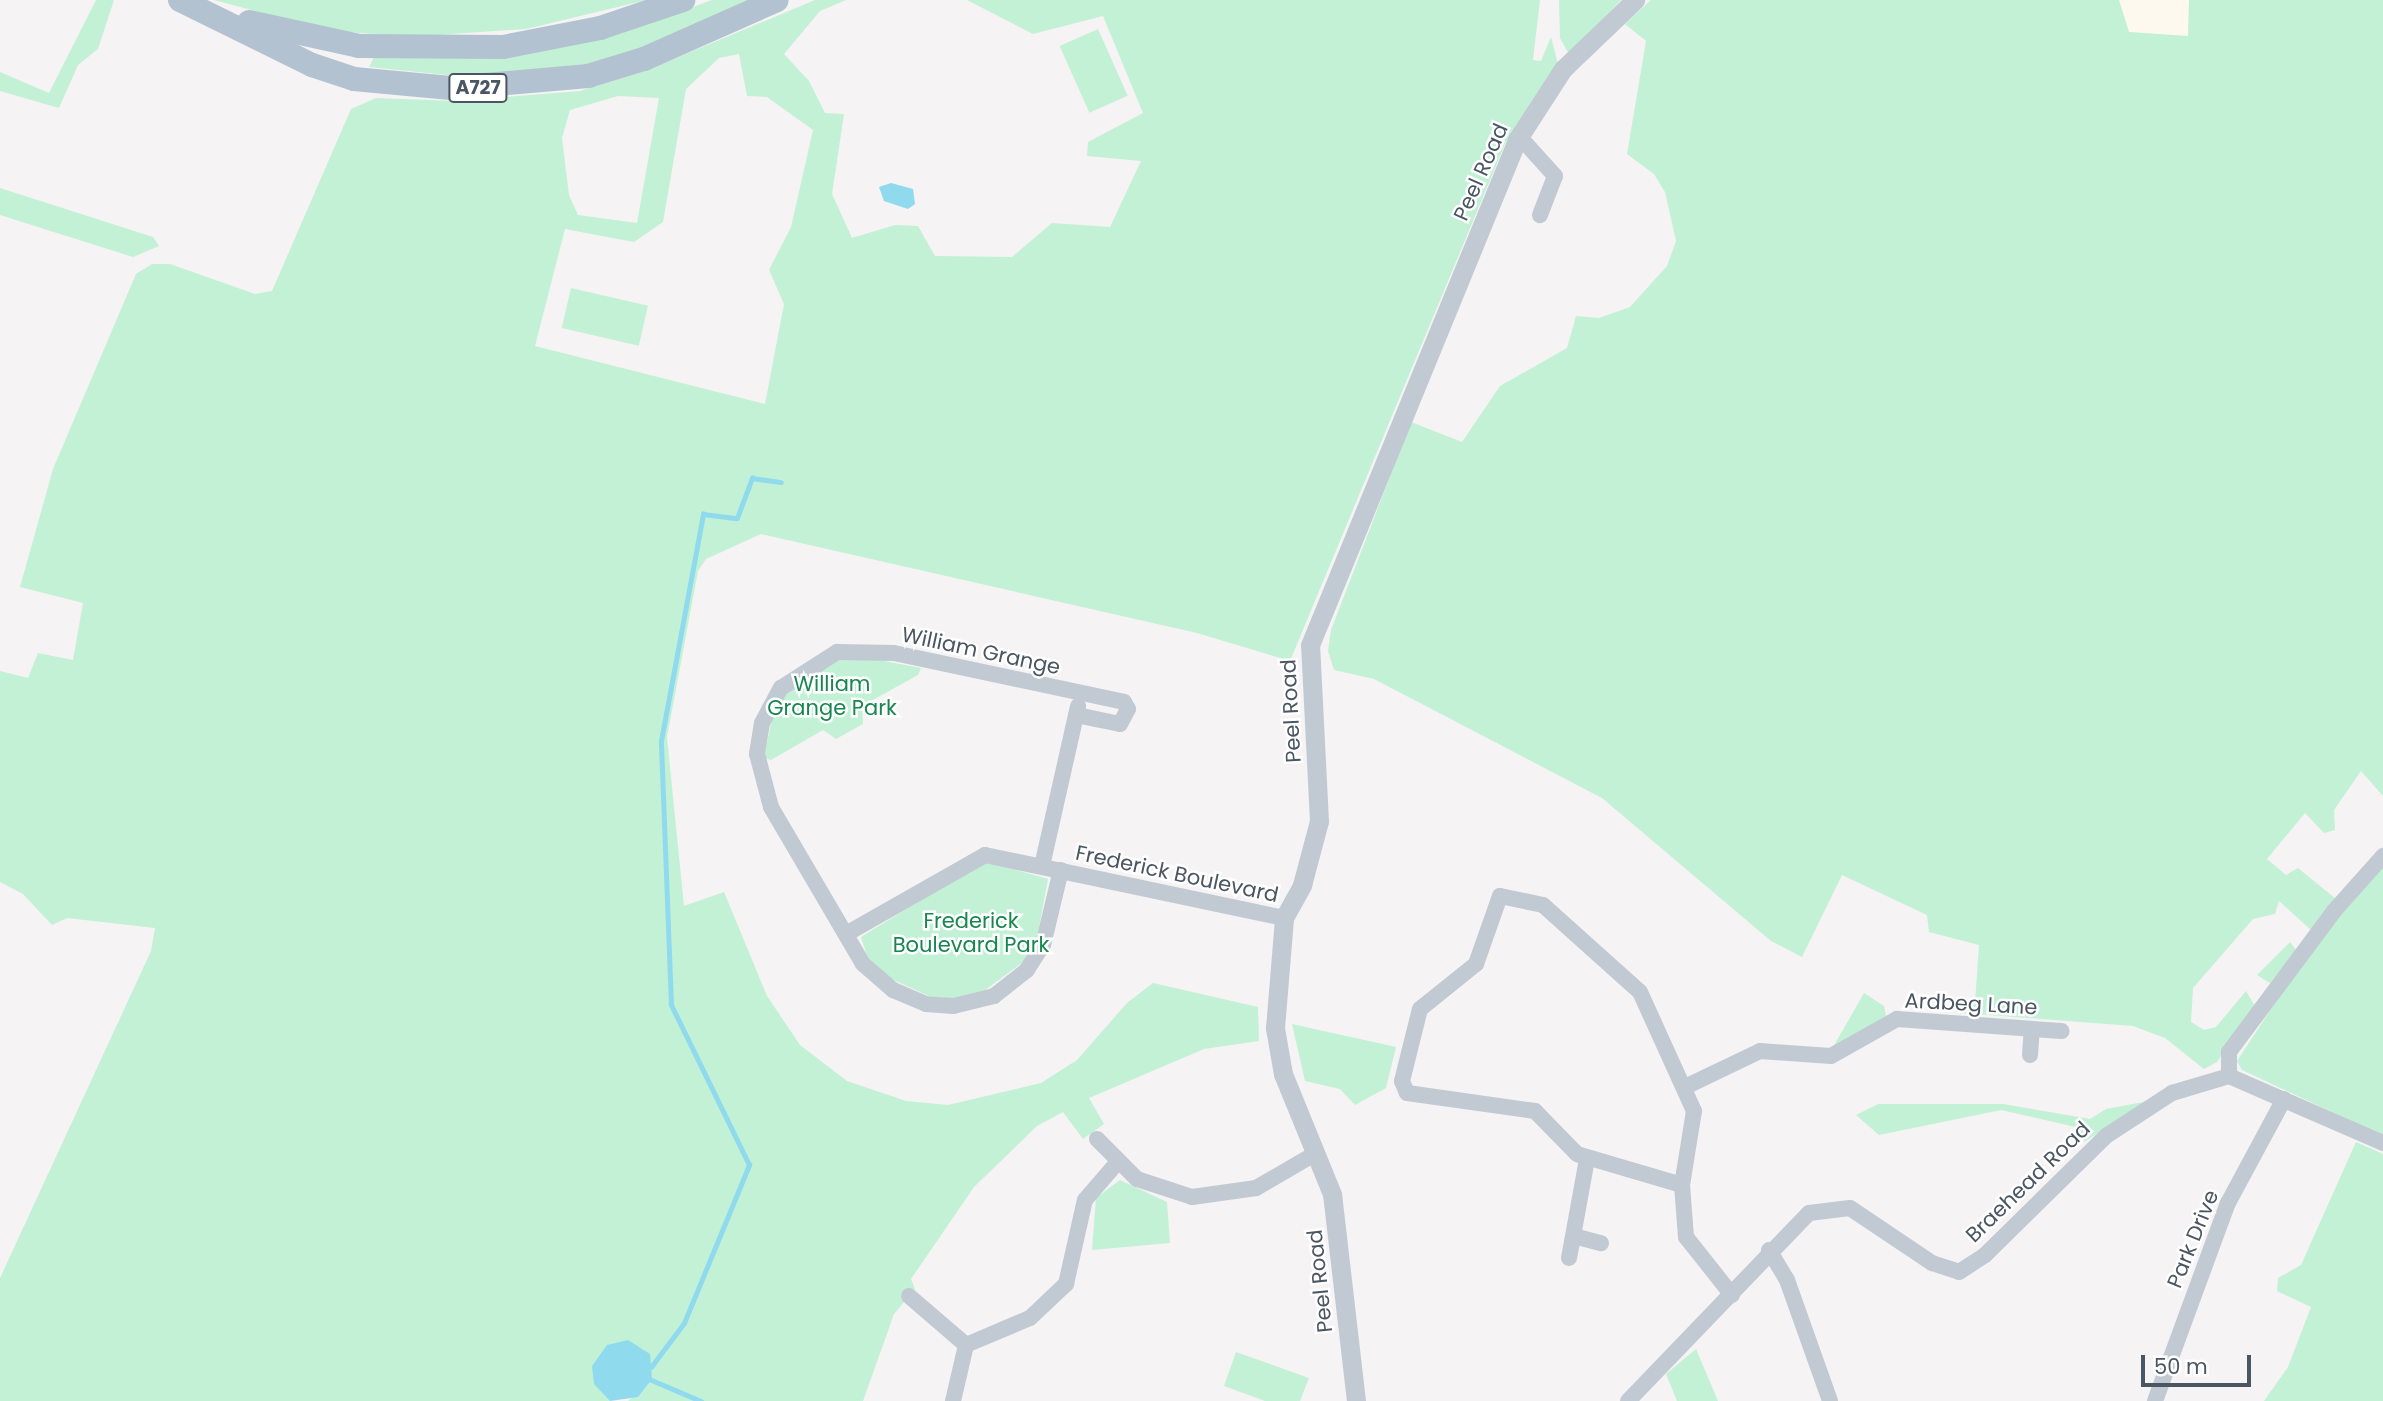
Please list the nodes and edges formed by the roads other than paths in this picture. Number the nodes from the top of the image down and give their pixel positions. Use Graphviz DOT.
graph roads {
  1 [pos="181,0"];
  2 [pos="683,0"];
  3 [pos="777,0"];
  4 [pos="1635,0"];
  5 [pos="359,46"];
  6 [pos="354,79"];
  7 [pos="1519,136"];
  8 [pos="1539,215"];
  9 [pos="1080,693"];
  10 [pos="1076,715"];
  11 [pos="2383,856"];
  12 [pos="1042,866"];
  13 [pos="1061,870"];
  14 [pos="1284,918"];
  15 [pos="846,934"];
  16 [pos="2032,1030"];
  17 [pos="2062,1031"];
  18 [pos="2030,1055"];
  19 [pos="2229,1076"];
  20 [pos="1685,1087"];
  21 [pos="2284,1099"];
  22 [pos="1097,1139"];
  23 [pos="2383,1143"];
  24 [pos="1313,1155"];
  25 [pos="1587,1159"];
  26 [pos="1116,1164"];
  27 [pos="1682,1185"];
  28 [pos="1574,1236"];
  29 [pos="1601,1243"];
  30 [pos="1769,1250"];
  31 [pos="1569,1258"];
  32 [pos="909,1296"];
  33 [pos="1732,1296"];
  34 [pos="966,1345"];
  35 [pos="953,1401"];
  36 [pos="1356,1401"];
  37 [pos="1628,1401"];
  38 [pos="1830,1401"];
  39 [pos="2155,1401"];
  1 -- 5 [label="main road, A727"];
  1 -- 6 [label="main road, A727"];
  2 -- 5 [label="main road, A727"];
  3 -- 6 [label="main road, A727"];
  4 -- 7 [label="street, Peel Road"];
  5 -- 6 [label="main road"];
  7 -- 8 [label="street"];
  7 -- 14 [label="street, Peel Road"];
  9 -- 10 [label="street, William Grange"];
  9 -- 10 [label="street, William Grange"];
  9 -- 15 [label="street, William Grange"];
  10 -- 12 [label="street, William Grange"];
  11 -- 19 [label="street"];
  12 -- 13 [label="street, Frederick Boulevard"];
  12 -- 15 [label="street, Frederick Boulevard"];
  13 -- 14 [label="street, Frederick Boulevard"];
  13 -- 15 [label="street, Frederick Boulevard"];
  14 -- 24 [label="street, Peel Road"];
  16 -- 17 [label="street, Ardbeg Lane"];
  16 -- 18 [label="street"];
  16 -- 20 [label="street, Ardbeg Lane"];
  19 -- 21 [label="street"];
  19 -- 30 [label="street, Braehead Road"];
  20 -- 25 [label="street"];
  20 -- 27 [label="street"];
  21 -- 23 [label="street"];
  21 -- 39 [label="street, Park Drive"];
  22 -- 26 [label="street"];
  24 -- 26 [label="street"];
  24 -- 36 [label="street, Peel Road"];
  25 -- 27 [label="street"];
  25 -- 28 [label="street"];
  26 -- 34 [label="street"];
  27 -- 33 [label="street"];
  28 -- 29 [label="street"];
  28 -- 31 [label="street"];
  30 -- 33 [label="street, Braehead Road"];
  30 -- 38 [label="street"];
  32 -- 34 [label="street"];
  33 -- 37 [label="street, Braehead Road"];
  34 -- 35 [label="street"];
}
